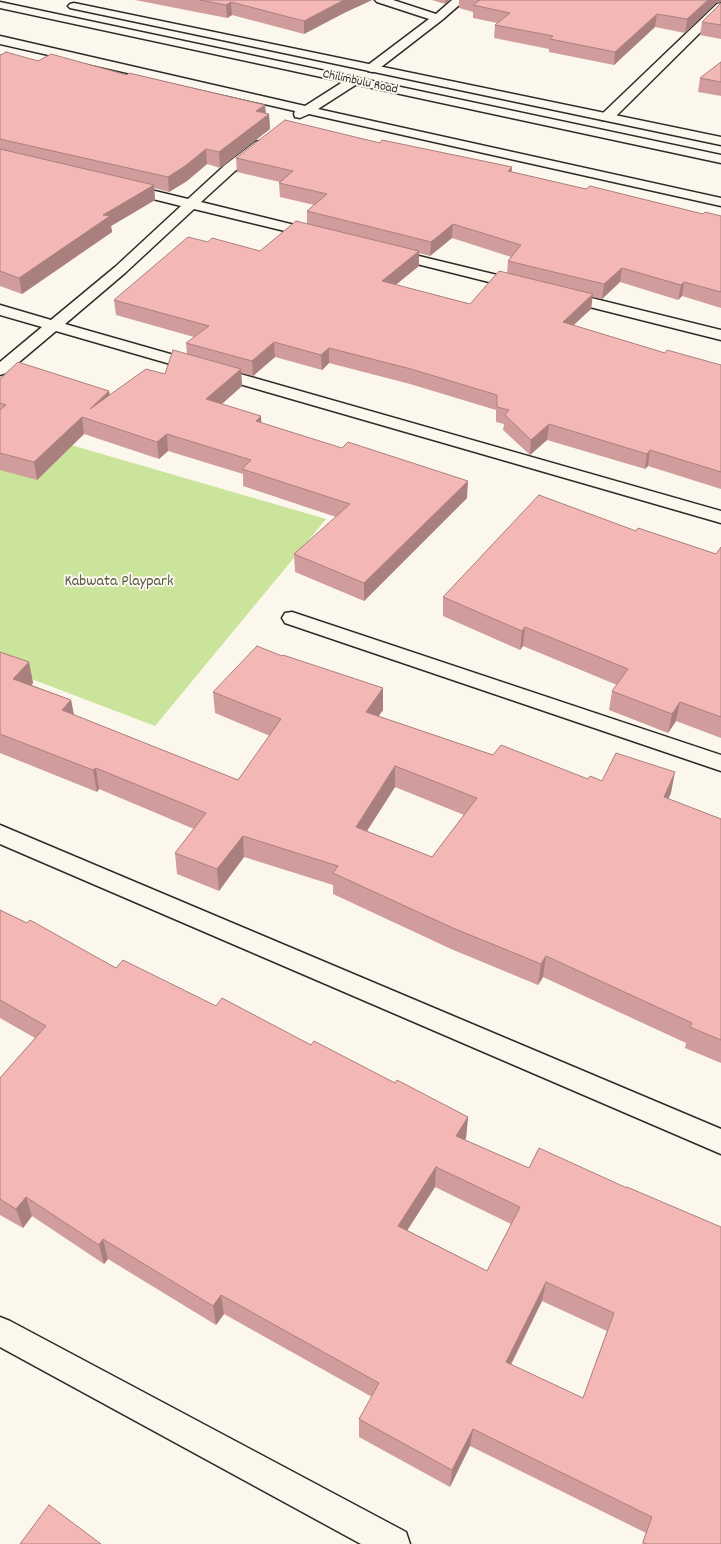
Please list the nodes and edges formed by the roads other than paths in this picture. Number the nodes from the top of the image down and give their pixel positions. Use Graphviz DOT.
graph roads {
  1 [pos="381,0"];
  2 [pos="459,0"];
  3 [pos="60,3"];
  4 [pos="0,5"];
  5 [pos="721,6"];
  6 [pos="438,18"];
  7 [pos="0,40"];
  8 [pos="372,68"];
  9 [pos="353,81"];
  10 [pos="307,109"];
  11 [pos="607,117"];
  12 [pos="289,122"];
  13 [pos="271,136"];
  14 [pos="721,141"];
  15 [pos="721,159"];
  16 [pos="109,185"];
  17 [pos="721,202"];
  18 [pos="191,203"];
  19 [pos="329,238"];
  20 [pos="375,249"];
  21 [pos="536,289"];
  22 [pos="551,293"];
  23 [pos="0,310"];
  24 [pos="54,326"];
  25 [pos="721,336"];
  26 [pos="0,370"];
  27 [pos="721,517"];
  28 [pos="292,618"];
  29 [pos="721,763"];
  30 [pos="0,834"];
  31 [pos="721,1142"];
  32 [pos="0,1331"];
  33 [pos="394,1544"];
  1 -- 6 [label="street"];
  2 -- 6 [label="street"];
  3 -- 8 [label="street, Chilimbulu Road"];
  4 -- 9 [label="street, Chilimbulu Road"];
  5 -- 11 [label="street"];
  6 -- 8 [label="street"];
  7 -- 10 [label="street"];
  8 -- 11 [label="street, Chilimbulu Road"];
  9 -- 10 [label="street"];
  9 -- 15 [label="street, Chilimbulu Road"];
  10 -- 12 [label="street"];
  10 -- 17 [label="street"];
  11 -- 14 [label="street, Chilimbulu Road"];
  13 -- 18 [label="street"];
  16 -- 18 [label="street"];
  18 -- 19 [label="street"];
  18 -- 24 [label="street"];
  20 -- 21 [label="street"];
  22 -- 25 [label="street"];
  23 -- 24 [label="street"];
  24 -- 26 [label="street"];
  24 -- 27 [label="street"];
  28 -- 29 [label="street"];
  30 -- 31 [label="street"];
  32 -- 33 [label="street"];
}
